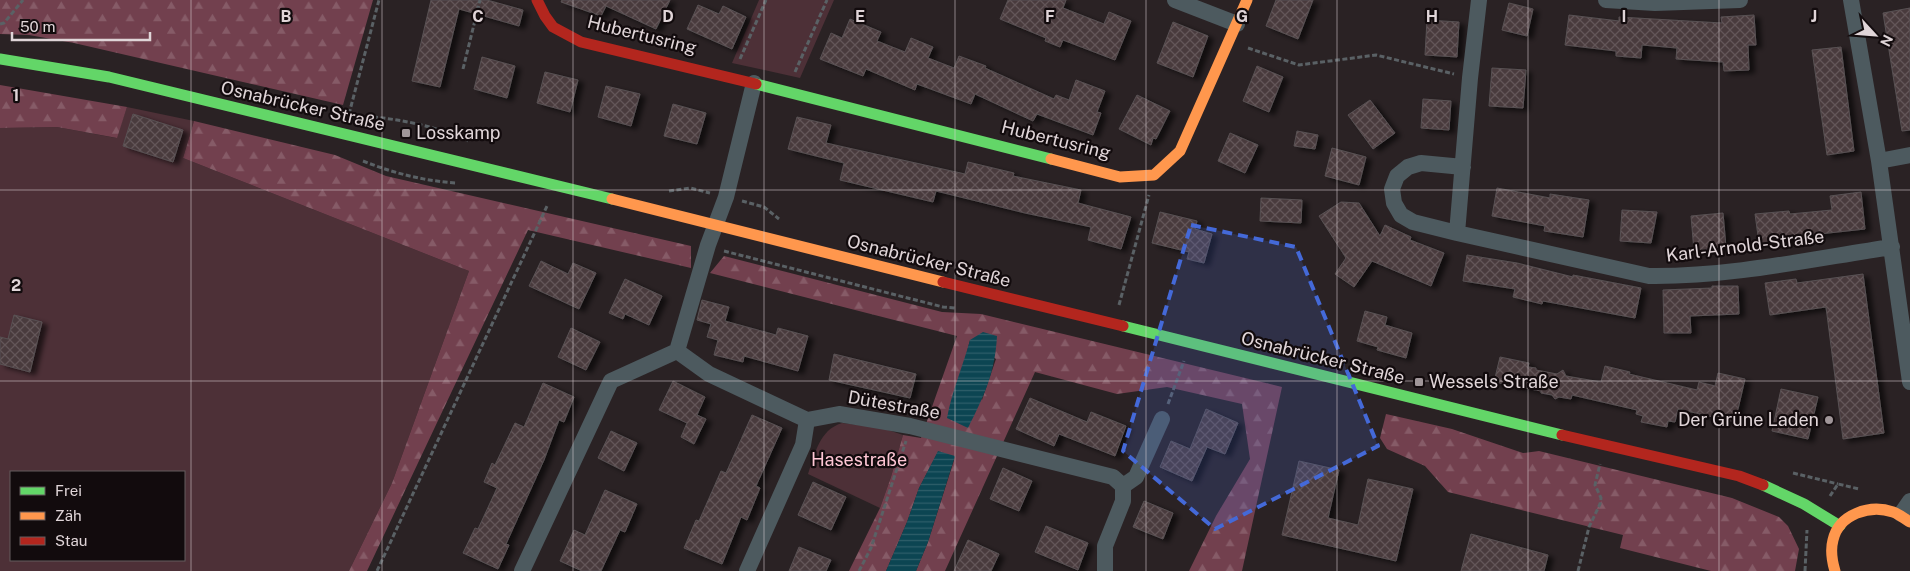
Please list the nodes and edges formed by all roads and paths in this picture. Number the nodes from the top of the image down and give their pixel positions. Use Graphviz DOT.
graph roads {
  1 [pos="23,0"];
  2 [pos="379,0"];
  3 [pos="480,0"];
  4 [pos="537,0"];
  5 [pos="766,0"];
  6 [pos="827,0"];
  7 [pos="1175,0"];
  8 [pos="1247,0"];
  9 [pos="1479,0"];
  10 [pos="1606,0"];
  11 [pos="1740,0"];
  12 [pos="1851,0"];
  13 [pos="0,24"];
  14 [pos="1236,24"];
  15 [pos="1229,41"];
  16 [pos="0,59"];
  17 [pos="463,69"];
  18 [pos="732,78"];
  19 [pos="1470,78"];
  20 [pos="754,83"];
  21 [pos="788,92"];
  22 [pos="349,115"];
  23 [pos="1910,154"];
  24 [pos="1879,161"];
  25 [pos="1463,167"];
  26 [pos="1154,175"];
  27 [pos="554,184"];
  28 [pos="715,226"];
  29 [pos="1457,233"];
  30 [pos="1892,247"];
  31 [pos="1118,308"];
  32 [pos="1907,331"];
  33 [pos="677,350"];
  34 [pos="1185,358"];
  35 [pos="1910,382"];
  36 [pos="1162,419"];
  37 [pos="807,420"];
  38 [pos="910,426"];
  39 [pos="1602,459"];
  40 [pos="1123,486"];
  41 [pos="1907,513"];
  42 [pos="1840,526"];
  43 [pos="377,571"];
  44 [pos="522,571"];
  45 [pos="747,571"];
  46 [pos="859,571"];
  47 [pos="1105,571"];
  48 [pos="1578,571"];
  49 [pos="1836,571"];
  1 -- 13 [label="path"];
  2 -- 22 [label="path"];
  3 -- 17 [label="path"];
  4 -- 18 [label="street, Hubertusring"];
  5 -- 18 [label="path"];
  6 -- 21 [label="path"];
  7 -- 14 [label="street"];
  8 -- 14 [label="street"];
  9 -- 19 [label="street"];
  10 -- 11 [label="street"];
  12 -- 24 [label="street"];
  14 -- 15 [label="street"];
  15 -- 19 [label="path"];
  15 -- 26 [label="street"];
  16 -- 27 [label="street, Osnabrücker Straße"];
  18 -- 20 [label="street, Hubertusring"];
  19 -- 25 [label="street"];
  20 -- 21 [label="street, Hubertusring"];
  20 -- 28 [label="street"];
  21 -- 26 [label="street, Hubertusring"];
  23 -- 24 [label="street"];
  24 -- 30 [label="street"];
  25 -- 29 [label="street"];
  25 -- 29 [label="street, Karl-Arnold-Straße"];
  26 -- 31 [label="path"];
  27 -- 28 [label="street, Osnabrücker Straße"];
  27 -- 43 [label="path"];
  28 -- 33 [label="street"];
  28 -- 42 [label="street, Osnabrücker Straße"];
  29 -- 30 [label="street, Karl-Arnold-Straße"];
  30 -- 32 [label="street"];
  32 -- 35 [label="street"];
  33 -- 37 [label="street"];
  33 -- 44 [label="street"];
  34 -- 36 [label="path"];
  36 -- 40 [label="street"];
  37 -- 38 [label="street, Dütestraße"];
  37 -- 45 [label="street"];
  38 -- 40 [label="street, Dütestraße"];
  38 -- 46 [label="path"];
  39 -- 48 [label="path"];
  40 -- 47 [label="street"];
  41 -- 42 [label="street"];
  42 -- 49 [label="street"];
}
